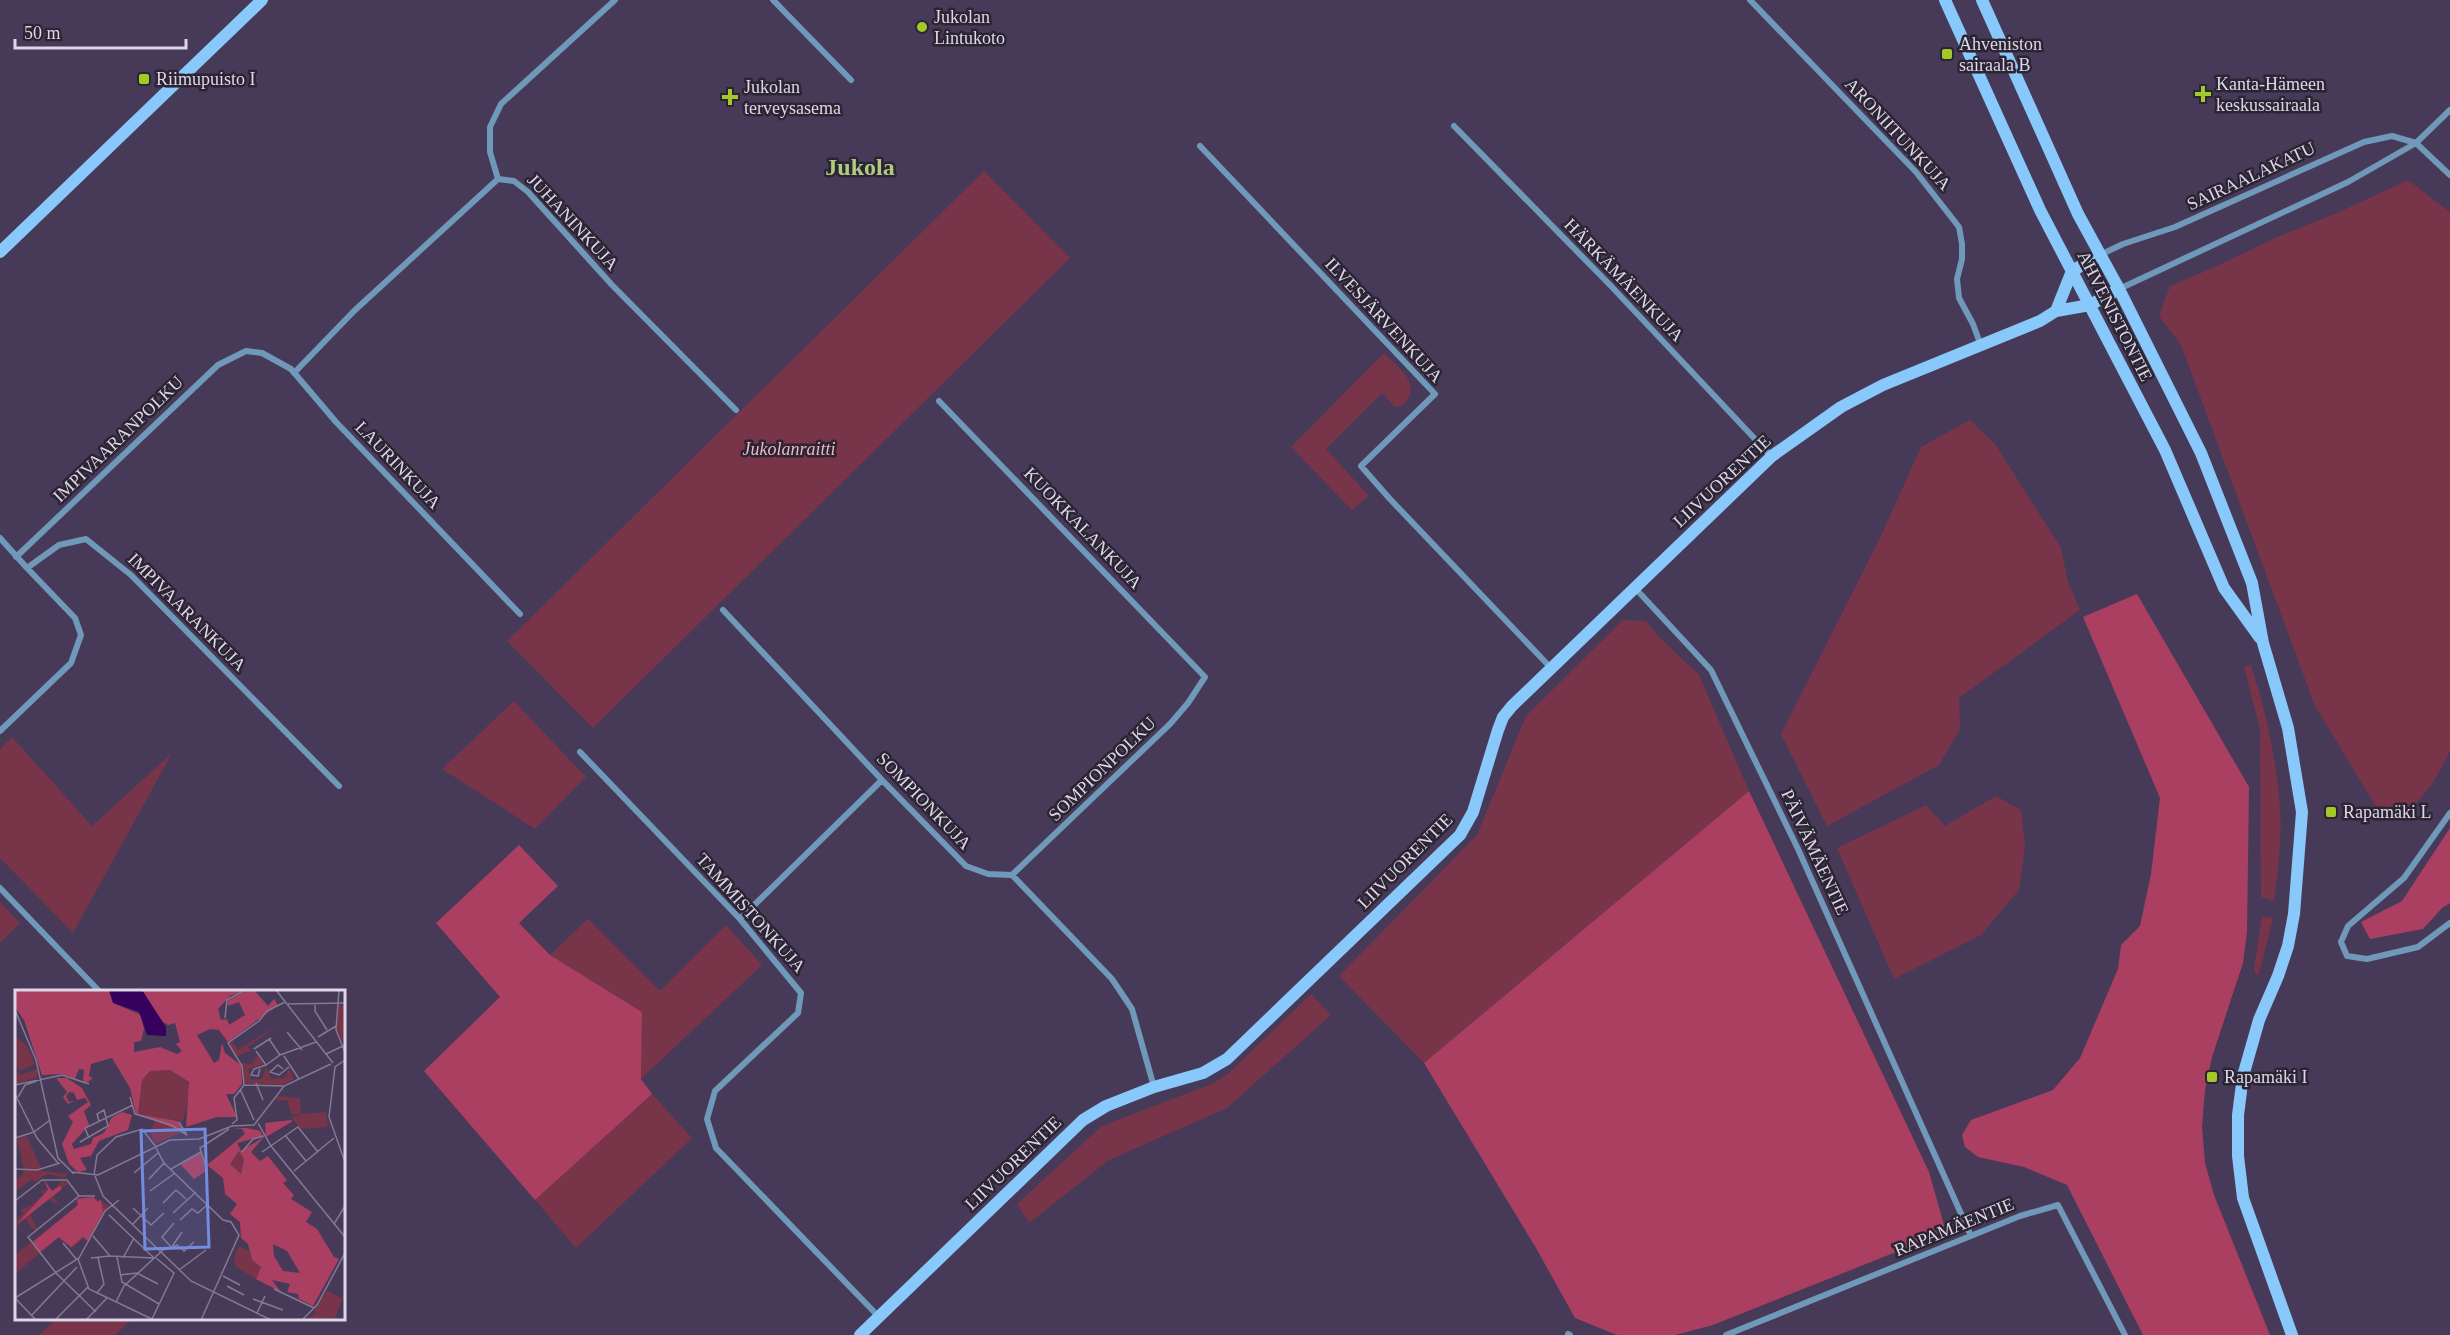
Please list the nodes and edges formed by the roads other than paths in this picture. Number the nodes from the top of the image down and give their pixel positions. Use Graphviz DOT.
graph roads {
  1 [pos="262,0"];
  2 [pos="615,0"];
  3 [pos="773,0"];
  4 [pos="1750,0"];
  5 [pos="1945,0"];
  6 [pos="1982,0"];
  7 [pos="851,80"];
  8 [pos="2450,110"];
  9 [pos="1454,126"];
  10 [pos="2416,143"];
  11 [pos="1200,146"];
  12 [pos="2450,175"];
  13 [pos="498,179"];
  14 [pos="0,252"];
  15 [pos="2100,255"];
  16 [pos="2072,271"];
  17 [pos="2119,289"];
  18 [pos="2090,305"];
  19 [pos="2056,311"];
  20 [pos="1981,346"];
  21 [pos="246,351"];
  22 [pos="294,373"];
  23 [pos="939,401"];
  24 [pos="736,410"];
  25 [pos="1772,456"];
  26 [pos="0,538"];
  27 [pos="16,557"];
  28 [pos="27,568"];
  29 [pos="1635,588"];
  30 [pos="723,610"];
  31 [pos="520,614"];
  32 [pos="2263,643"];
  33 [pos="1551,668"];
  34 [pos="1205,677"];
  35 [pos="0,731"];
  36 [pos="580,752"];
  37 [pos="882,780"];
  38 [pos="339,786"];
  39 [pos="2450,813"];
  40 [pos="1012,875"];
  41 [pos="0,888"];
  42 [pos="740,919"];
  43 [pos="2450,923"];
  44 [pos="98,990"];
  45 [pos="1154,1087"];
  46 [pos="1971,1236"];
  47 [pos="879,1317"];
  48 [pos="860,1335"];
  49 [pos="1726,1335"];
  50 [pos="2125,1335"];
  51 [pos="2292,1335"];
  1 -- 14 [label="main road"];
  2 -- 13 [label="street, JUHANINKUJA"];
  3 -- 7 [label="street"];
  4 -- 20 [label="street, ARONIITUNKUJA"];
  5 -- 16 [label="main road, AHVENISTONTIE"];
  6 -- 15 [label="main road, AHVENISTONTIE"];
  8 -- 10 [label="street"];
  9 -- 25 [label="street, HÄRKÄMÄENKUJA"];
  10 -- 12 [label="street"];
  10 -- 15 [label="street, SAIRAALAKATU"];
  10 -- 17 [label="street"];
  11 -- 33 [label="street, ILVESJÄRVENKUJA"];
  13 -- 22 [label="street"];
  13 -- 24 [label="street, JUHANINKUJA"];
  15 -- 16 [label="main road"];
  15 -- 17 [label="main road, AHVENISTONTIE"];
  16 -- 18 [label="main road, AHVENISTONTIE"];
  16 -- 19 [label="main road"];
  17 -- 18 [label="main road, LIIVUORENTIE"];
  17 -- 32 [label="main road, AHVENISTONTIE"];
  18 -- 19 [label="main road, LIIVUORENTIE"];
  18 -- 32 [label="main road, AHVENISTONTIE"];
  19 -- 20 [label="main road, LIIVUORENTIE"];
  20 -- 25 [label="main road, LIIVUORENTIE"];
  21 -- 22 [label="street, LAURINKUJA"];
  21 -- 27 [label="street, IMPIVAARANPOLKU"];
  22 -- 31 [label="street, LAURINKUJA"];
  23 -- 34 [label="street, KUOKKALANKUJA"];
  25 -- 29 [label="main road, LIIVUORENTIE"];
  26 -- 27 [label="street"];
  27 -- 28 [label="street"];
  28 -- 35 [label="street"];
  28 -- 38 [label="street, IMPIVAARANKUJA"];
  29 -- 33 [label="main road, LIIVUORENTIE"];
  29 -- 46 [label="street, PÄIVÄMÄENTIE"];
  30 -- 37 [label="street, SOMPIONKUJA"];
  32 -- 51 [label="main road, AHVENISTONTIE"];
  33 -- 45 [label="main road, LIIVUORENTIE"];
  34 -- 40 [label="street, SOMPIONPOLKU"];
  36 -- 42 [label="street, TAMMISTONKUJA"];
  37 -- 40 [label="street, SOMPIONKUJA"];
  37 -- 42 [label="street"];
  39 -- 43 [label="street"];
  40 -- 45 [label="street"];
  41 -- 44 [label="street"];
  42 -- 47 [label="street, TAMMISTONKUJA"];
  45 -- 47 [label="main road, LIIVUORENTIE"];
  46 -- 49 [label="street, RAPAMÄENTIE"];
  46 -- 50 [label="street, RAPAMÄENTIE"];
  47 -- 48 [label="main road, LIIVUORENTIE"];
}
